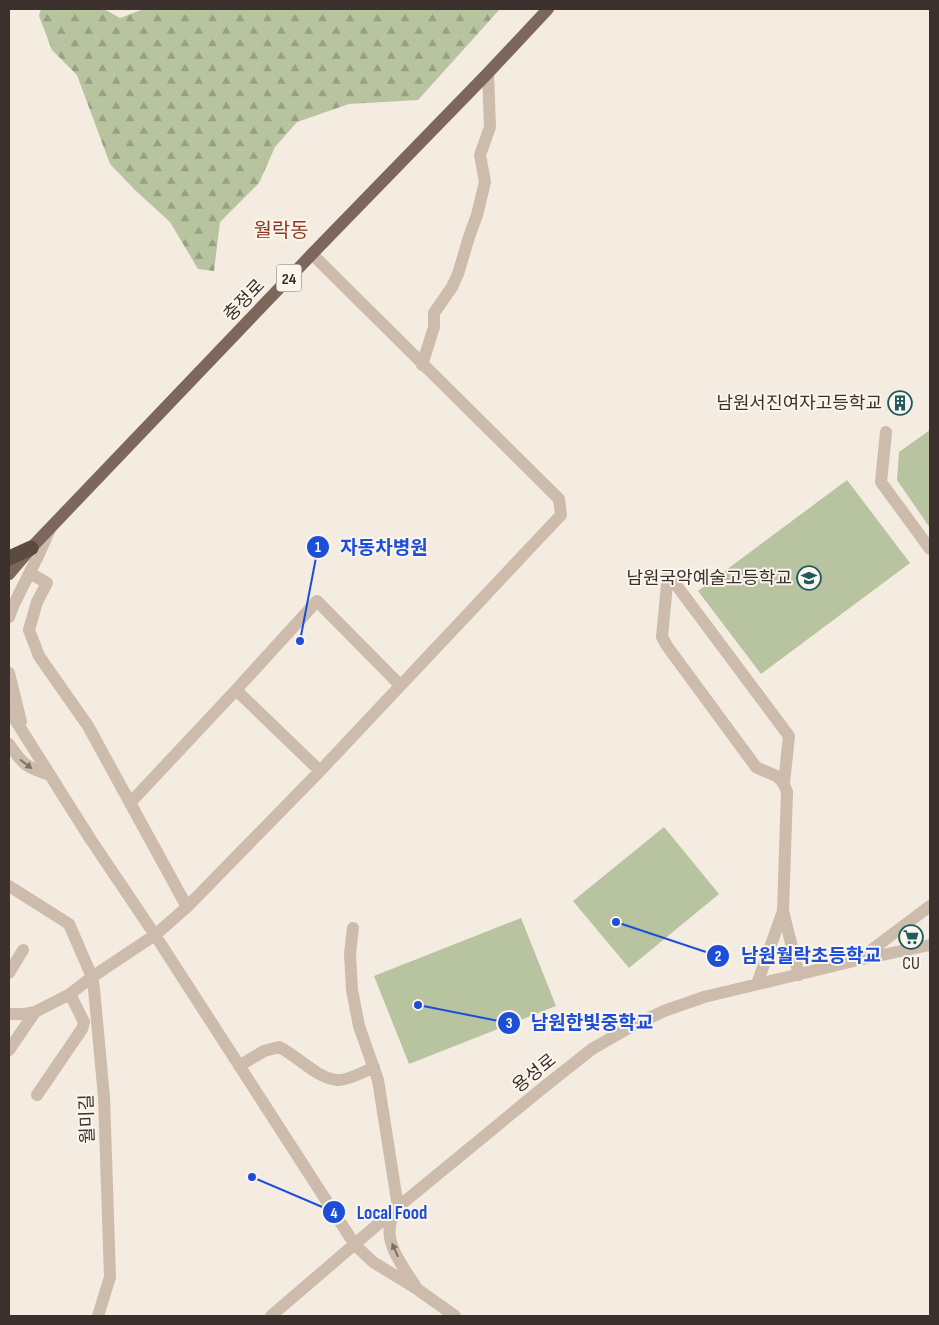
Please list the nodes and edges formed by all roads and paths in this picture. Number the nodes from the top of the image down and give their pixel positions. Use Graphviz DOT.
graph roads {
  1 [pos="548,9"];
  2 [pos="488,73"];
  3 [pos="312,254"];
  4 [pos="422,365"];
  5 [pos="886,432"];
  6 [pos="50,528"];
  7 [pos="31,548"];
  8 [pos="930,549"];
  9 [pos="9,558"];
  10 [pos="9,574"];
  11 [pos="35,576"];
  12 [pos="9,617"];
  13 [pos="9,673"];
  14 [pos="400,685"];
  15 [pos="236,690"];
  16 [pos="9,710"];
  17 [pos="26,736"];
  18 [pos="9,744"];
  19 [pos="320,771"];
  20 [pos="50,775"];
  21 [pos="784,783"];
  22 [pos="130,803"];
  23 [pos="9,886"];
  24 [pos="187,906"];
  25 [pos="930,906"];
  26 [pos="783,911"];
  27 [pos="353,928"];
  28 [pos="155,935"];
  29 [pos="930,945"];
  30 [pos="23,950"];
  31 [pos="858,960"];
  32 [pos="9,973"];
  33 [pos="799,975"];
  34 [pos="92,977"];
  35 [pos="757,984"];
  36 [pos="70,994"];
  37 [pos="35,1012"];
  38 [pos="9,1014"];
  39 [pos="9,1050"];
  40 [pos="239,1066"];
  41 [pos="374,1066"];
  42 [pos="37,1095"];
  43 [pos="398,1208"];
  44 [pos="355,1245"];
  45 [pos="417,1289"];
  46 [pos="98,1316"];
  47 [pos="272,1316"];
  48 [pos="455,1316"];
  1 -- 2 [label="main road, 충정로 / 24"];
  2 -- 3 [label="main road, 충정로 / 24"];
  2 -- 4 [label="street"];
  3 -- 4 [label="street"];
  3 -- 6 [label="main road, 충정로 / 24"];
  4 -- 14 [label="street"];
  5 -- 8 [label="street"];
  6 -- 7 [label="main road, 충정로 / 24"];
  6 -- 12 [label="street"];
  7 -- 9 [label="highway"];
  7 -- 10 [label="main road, 충정로 / 24"];
  11 -- 22 [label="street"];
  13 -- 17 [label="street"];
  14 -- 15 [label="street"];
  14 -- 19 [label="street"];
  15 -- 19 [label="street"];
  15 -- 22 [label="street"];
  16 -- 17 [label="street"];
  17 -- 20 [label="street"];
  18 -- 20 [label="street, one-way"];
  19 -- 24 [label="street"];
  20 -- 28 [label="street"];
  21 -- 21 [label="street"];
  21 -- 26 [label="street"];
  22 -- 24 [label="street"];
  23 -- 34 [label="street, 월미길"];
  24 -- 28 [label="street"];
  25 -- 31 [label="street"];
  26 -- 33 [label="street"];
  26 -- 35 [label="street"];
  27 -- 41 [label="street"];
  28 -- 34 [label="street"];
  28 -- 40 [label="street"];
  29 -- 31 [label="street, 용성로"];
  30 -- 32 [label="street"];
  31 -- 33 [label="street, 용성로"];
  33 -- 35 [label="street, 용성로"];
  34 -- 36 [label="street"];
  34 -- 46 [label="street, 월미길"];
  35 -- 43 [label="street, 용성로"];
  36 -- 37 [label="street"];
  36 -- 42 [label="street"];
  37 -- 38 [label="street"];
  37 -- 39 [label="street"];
  40 -- 41 [label="street"];
  40 -- 44 [label="street"];
  41 -- 43 [label="street"];
  43 -- 44 [label="street, 용성로"];
  45 -- 43 [label="street, one-way"];
  44 -- 45 [label="street"];
  44 -- 47 [label="street, 용성로"];
  45 -- 48 [label="street"];
}
